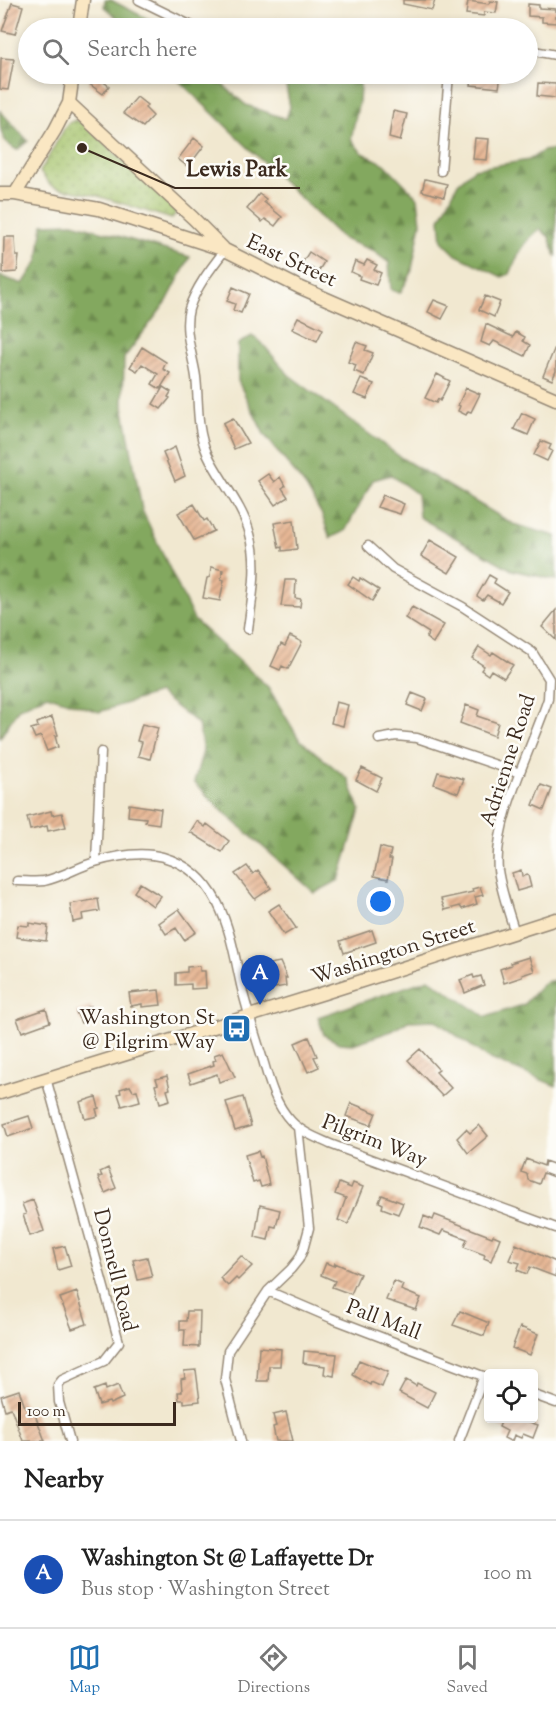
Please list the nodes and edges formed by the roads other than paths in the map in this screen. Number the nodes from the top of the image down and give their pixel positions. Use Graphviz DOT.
graph roads {
  1 [pos="82,0"];
  2 [pos="140,0"];
  3 [pos="80,18"];
  4 [pos="176,18"];
  5 [pos="538,52"];
  6 [pos="556,55"];
  7 [pos="72,84"];
  8 [pos="448,84"];
  9 [pos="69,104"];
  10 [pos="441,171"];
  11 [pos="0,194"];
  12 [pos="15,194"];
  13 [pos="225,250"];
  14 [pos="556,399"];
  15 [pos="368,546"];
  16 [pos="248,629"];
  17 [pos="379,739"];
  18 [pos="101,752"];
  19 [pos="520,773"];
  20 [pos="96,861"];
  21 [pos="17,881"];
  22 [pos="556,919"];
  23 [pos="514,933"];
  24 [pos="250,1016"];
  25 [pos="46,1078"];
  26 [pos="0,1093"];
  27 [pos="298,1127"];
  28 [pos="556,1228"];
  29 [pos="268,1292"];
  30 [pos="484,1376"];
  31 [pos="484,1382"];
  32 [pos="538,1396"];
  33 [pos="556,1403"];
  34 [pos="70,1441"];
  35 [pos="241,1441"];
  36 [pos="459,1441"];
  1 -- 3 [label="street"];
  2 -- 4 [label="street"];
  5 -- 6 [label="street"];
  7 -- 9 [label="street"];
  8 -- 10 [label="street"];
  9 -- 12 [label="street"];
  9 -- 13 [label="street"];
  11 -- 12 [label="street, East Street"];
  12 -- 13 [label="street, East Street"];
  13 -- 14 [label="street, East Street"];
  13 -- 16 [label="street"];
  15 -- 19 [label="street, Adrienne Road"];
  17 -- 19 [label="street"];
  18 -- 20 [label="street"];
  19 -- 23 [label="street, Adrienne Road"];
  20 -- 21 [label="street, Pilgrim Way"];
  20 -- 24 [label="street, Pilgrim Way"];
  22 -- 23 [label="street, Washington Street"];
  23 -- 24 [label="street, Washington Street"];
  24 -- 25 [label="street, Washington Street"];
  24 -- 27 [label="street, Pilgrim Way"];
  25 -- 26 [label="street, Washington Street"];
  25 -- 34 [label="street, Donnell Road"];
  27 -- 28 [label="street, Pilgrim Way"];
  27 -- 29 [label="street"];
  29 -- 30 [label="street, Pall Mall"];
  29 -- 35 [label="street"];
  31 -- 36 [label="street"];
  32 -- 33 [label="street"];
}
